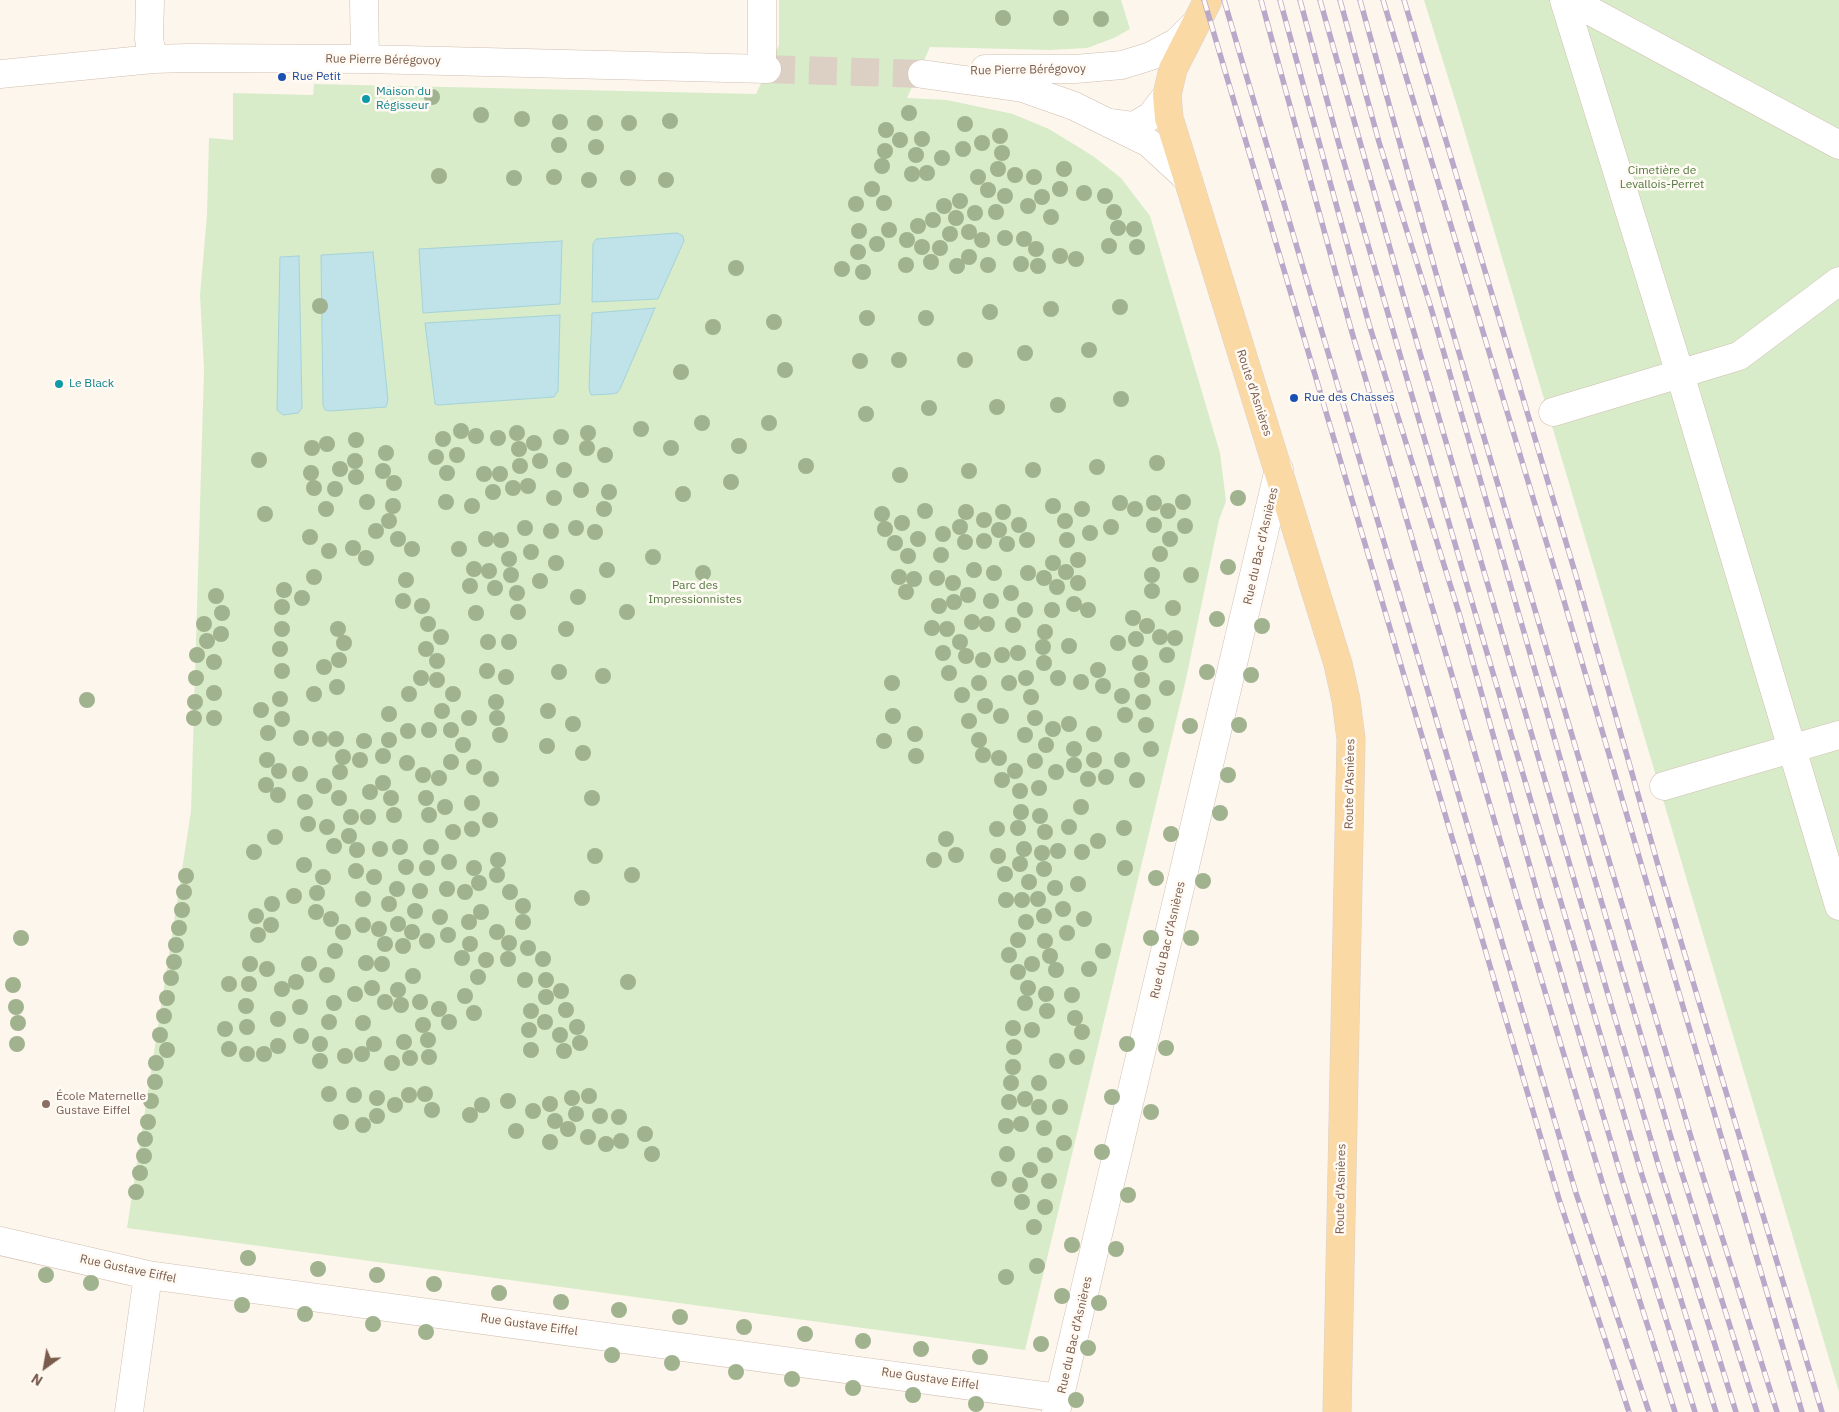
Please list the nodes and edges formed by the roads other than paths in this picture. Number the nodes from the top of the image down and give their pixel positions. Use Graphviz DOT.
graph roads {
  1 [pos="150,0"];
  2 [pos="364,0"];
  3 [pos="762,0"];
  4 [pos="1208,0"];
  5 [pos="1564,0"];
  6 [pos="1570,0"];
  7 [pos="1194,25"];
  8 [pos="1150,56"];
  9 [pos="153,59"];
  10 [pos="365,59"];
  11 [pos="0,74"];
  12 [pos="1170,82"];
  13 [pos="1112,123"];
  14 [pos="1839,145"];
  15 [pos="1188,179"];
  16 [pos="1839,281"];
  17 [pos="1680,374"];
  18 [pos="1552,412"];
  19 [pos="1279,469"];
  20 [pos="1839,735"];
  21 [pos="1792,748"];
  22 [pos="1664,786"];
  23 [pos="1839,906"];
  24 [pos="0,1240"];
  25 [pos="148,1275"];
  26 [pos="1058,1405"];
  27 [pos="129,1412"];
  28 [pos="1337,1412"];
  1 -- 9 [label="street"];
  2 -- 10 [label="street"];
  3 -- 10 [label="street, Rue Pierre Bérégovoy"];
  4 -- 7 [label="main road"];
  5 -- 17 [label="street"];
  6 -- 14 [label="street"];
  7 -- 8 [label="street, Rue Pierre Bérégovoy"];
  7 -- 12 [label="main road"];
  8 -- 12 [label="street"];
  8 -- 13 [label="street, Rue Pierre Bérégovoy"];
  9 -- 10 [label="street, Rue Pierre Bérégovoy"];
  9 -- 11 [label="street, Rue Pierre Bérégovoy"];
  12 -- 13 [label="street, Rue Pierre Bérégovoy"];
  12 -- 15 [label="main road, Route d'Asnières"];
  13 -- 15 [label="street, Rue Pierre Bérégovoy"];
  15 -- 19 [label="main road, Route d'Asnières"];
  16 -- 17 [label="street"];
  17 -- 18 [label="street"];
  17 -- 21 [label="street"];
  19 -- 26 [label="street, Rue du Bac d’Asnières"];
  19 -- 28 [label="main road, Route d'Asnières"];
  20 -- 21 [label="street"];
  21 -- 22 [label="street"];
  21 -- 23 [label="street"];
  24 -- 25 [label="street, Rue Gustave Eiffel"];
  25 -- 26 [label="street, Rue Gustave Eiffel"];
  25 -- 27 [label="street"];
}
